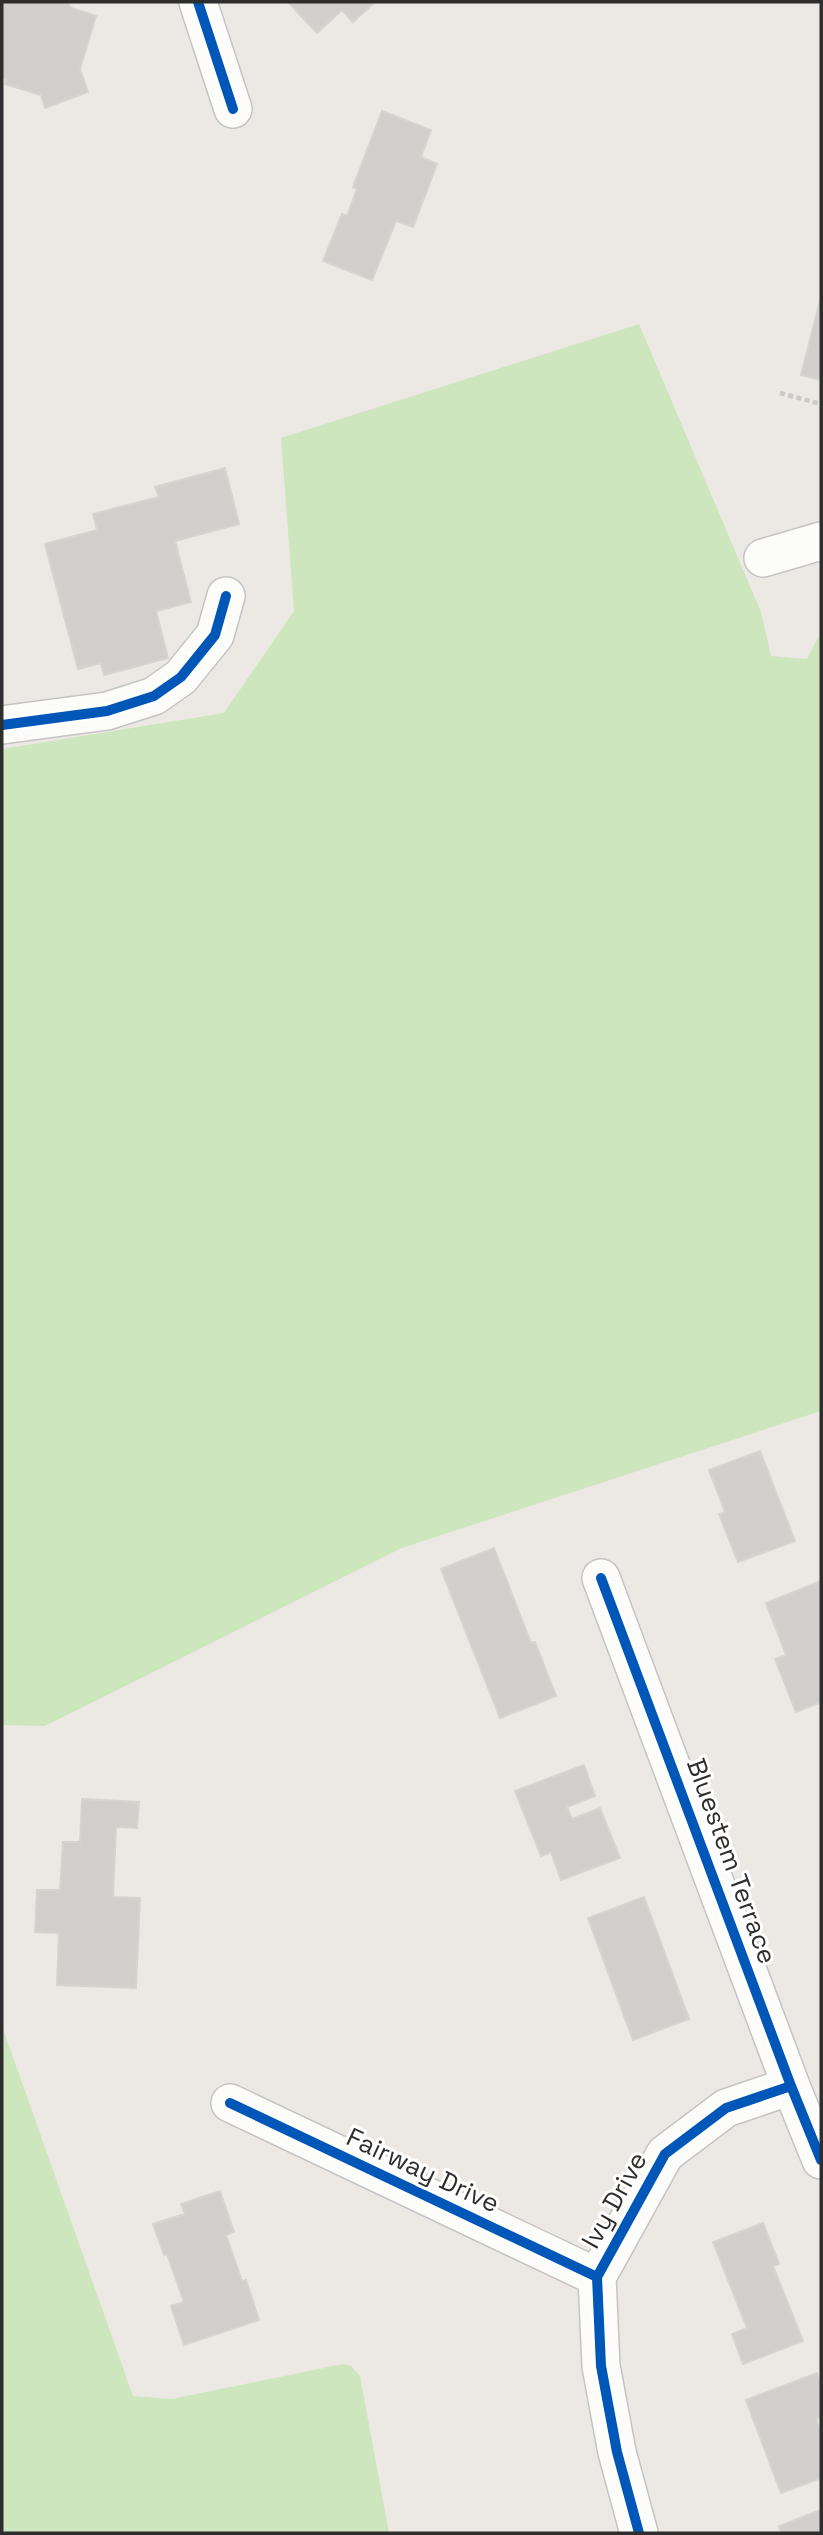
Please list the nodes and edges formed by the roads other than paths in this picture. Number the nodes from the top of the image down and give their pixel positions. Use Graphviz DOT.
graph roads {
  1 [pos="198,2"];
  2 [pos="233,109"];
  3 [pos="821,541"];
  4 [pos="763,558"];
  5 [pos="226,596"];
  6 [pos="2,724"];
  7 [pos="601,1578"];
  8 [pos="791,2087"];
  9 [pos="229,2103"];
  10 [pos="821,2160"];
  11 [pos="597,2277"];
  12 [pos="639,2533"];
  1 -- 2 [label="street"];
  3 -- 4 [label="street"];
  5 -- 6 [label="street"];
  7 -- 8 [label="street, Bluestem Terrace"];
  8 -- 10 [label="street, Bluestem Terrace"];
  8 -- 11 [label="street, Ivy Drive"];
  9 -- 11 [label="street, Fairway Drive"];
  11 -- 12 [label="street, Ivy Drive"];
}
